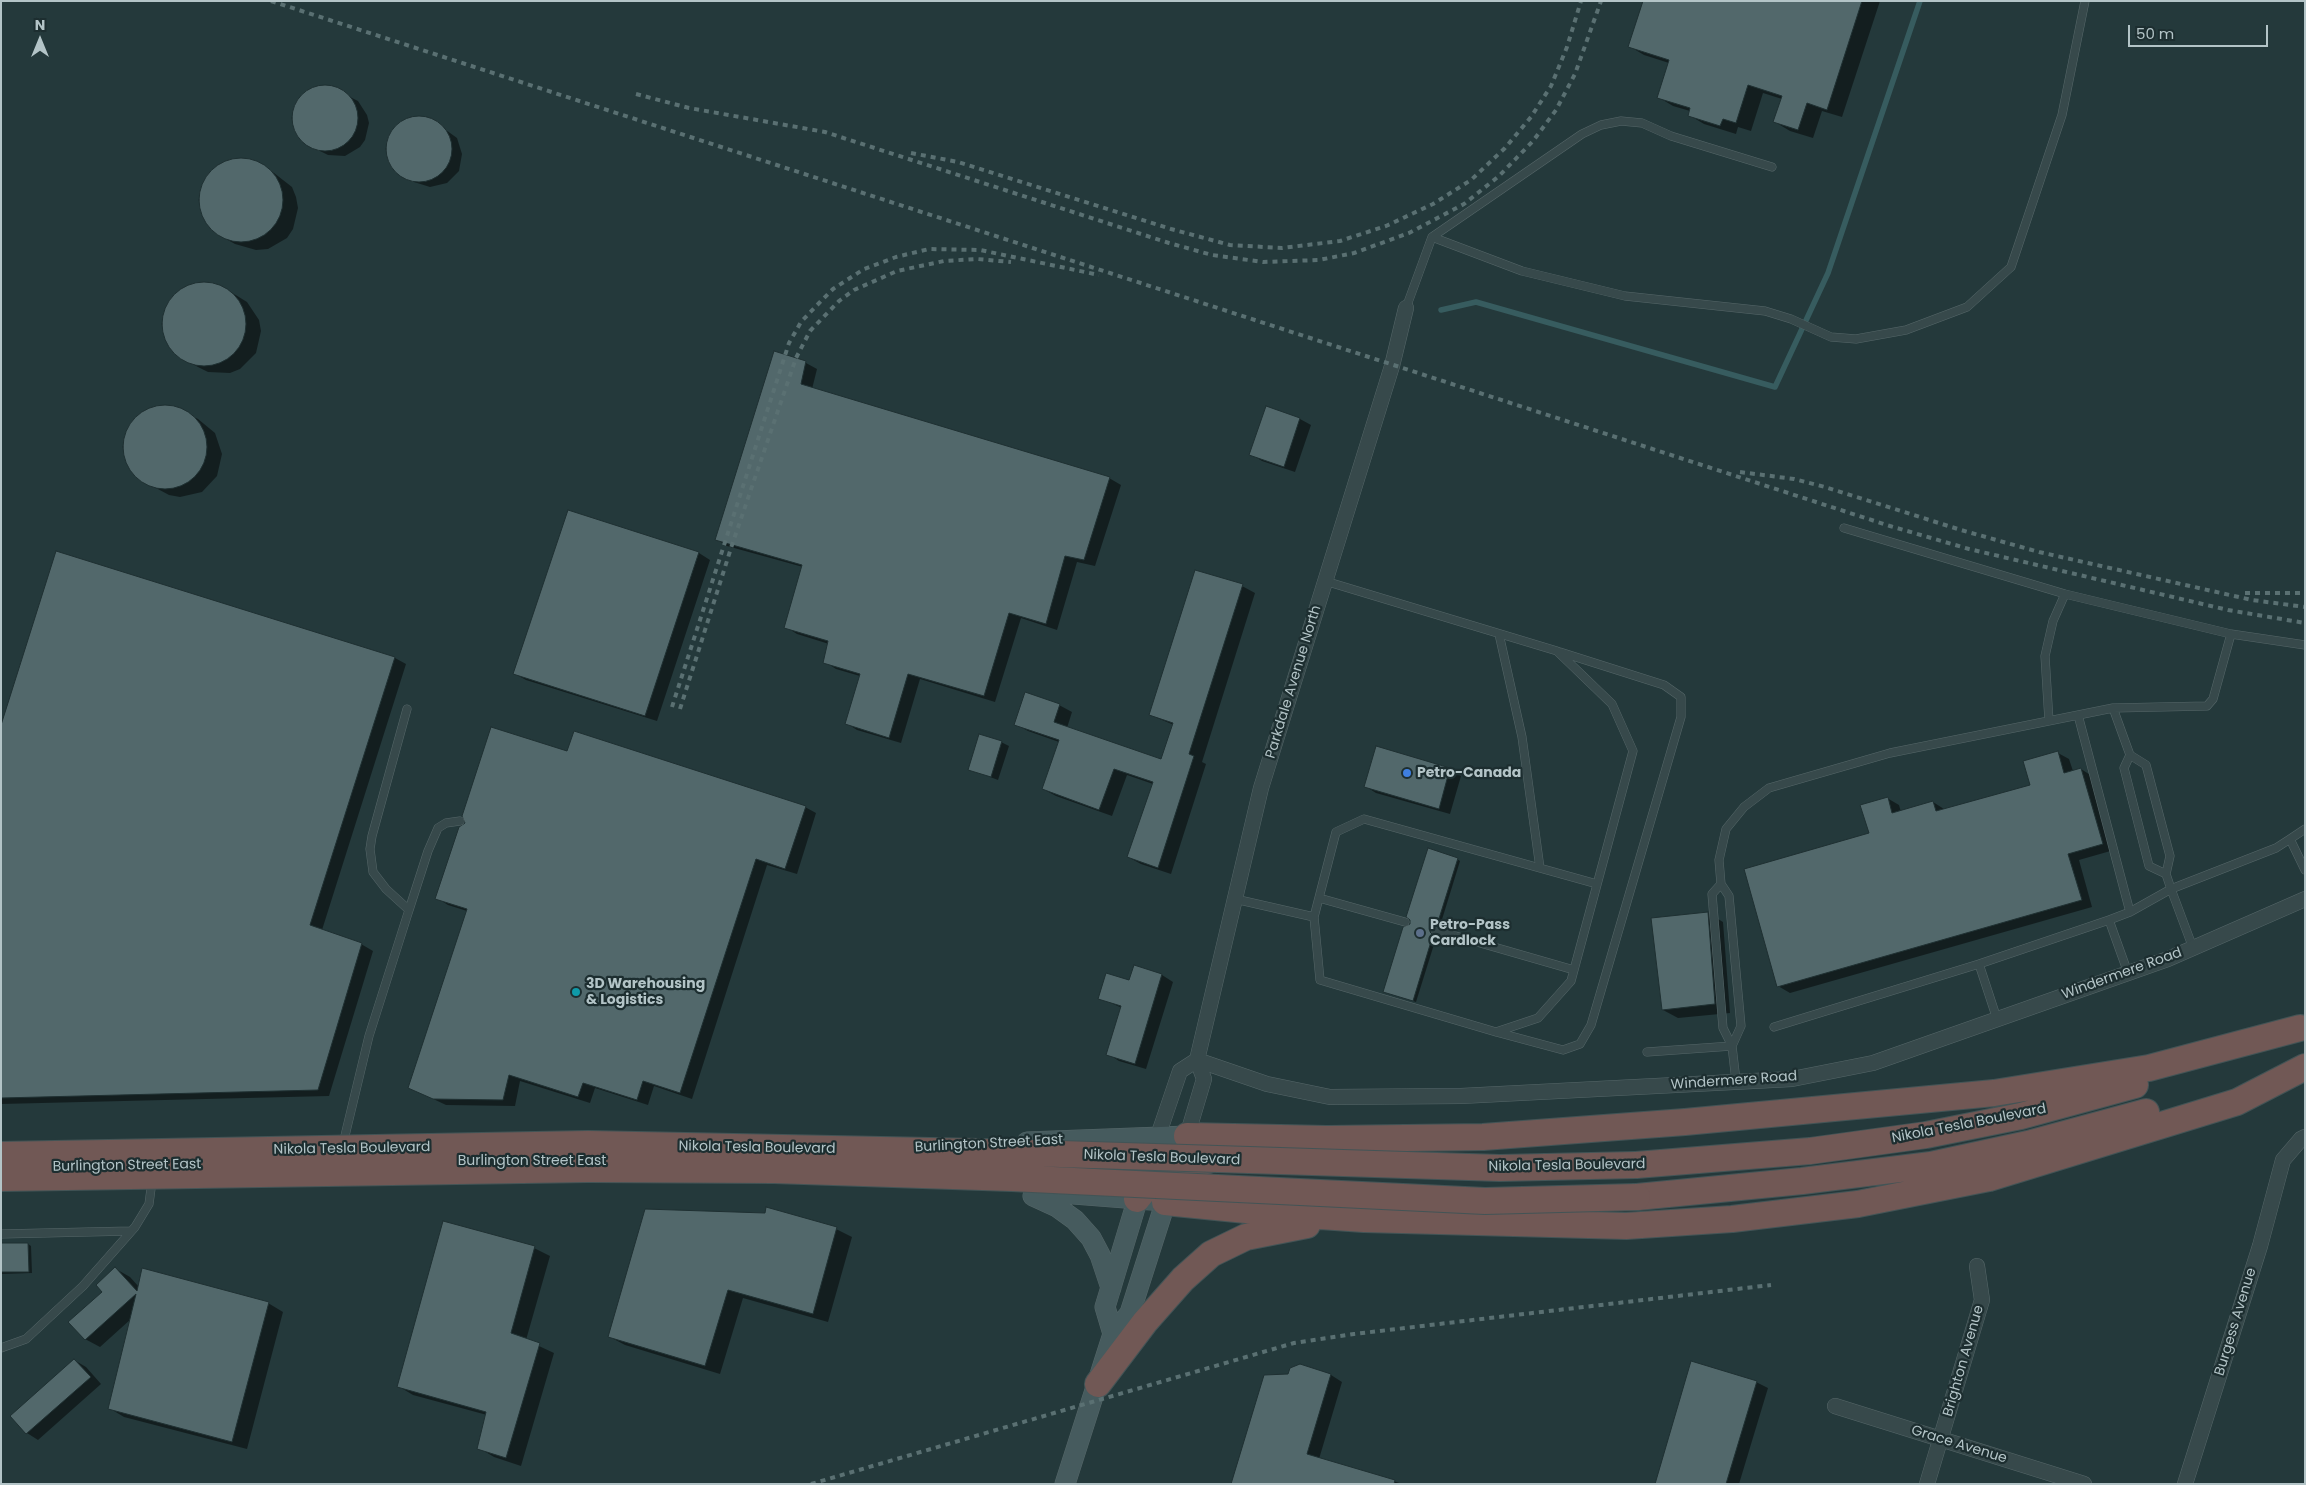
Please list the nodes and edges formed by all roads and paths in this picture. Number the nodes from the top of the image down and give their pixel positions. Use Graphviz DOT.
graph roads {
  1 [pos="2085,1"];
  2 [pos="1772,167"];
  3 [pos="1432,237"];
  4 [pos="1406,308"];
  5 [pos="1844,528"];
  6 [pos="1325,581"];
  7 [pos="2065,594"];
  8 [pos="1499,634"];
  9 [pos="2230,634"];
  10 [pos="2305,645"];
  11 [pos="1557,651"];
  12 [pos="2114,708"];
  13 [pos="408,709"];
  14 [pos="2078,715"];
  15 [pos="2049,721"];
  16 [pos="2130,754"];
  17 [pos="460,821"];
  18 [pos="2305,830"];
  19 [pos="2290,839"];
  20 [pos="1540,868"];
  21 [pos="2305,870"];
  22 [pos="2166,874"];
  23 [pos="1597,884"];
  24 [pos="1721,884"];
  25 [pos="2171,889"];
  26 [pos="1319,898"];
  27 [pos="1235,899"];
  28 [pos="2305,899"];
  29 [pos="409,910"];
  30 [pos="2130,912"];
  31 [pos="1314,917"];
  32 [pos="2109,920"];
  33 [pos="1405,922"];
  34 [pos="1435,930"];
  35 [pos="2193,948"];
  36 [pos="1979,964"];
  37 [pos="1574,970"];
  38 [pos="2128,973"];
  39 [pos="1997,1019"];
  40 [pos="1774,1027"];
  41 [pos="2302,1027"];
  42 [pos="1496,1032"];
  43 [pos="1732,1046"];
  44 [pos="1647,1052"];
  45 [pos="1197,1060"];
  46 [pos="2305,1066"];
  47 [pos="1736,1081"];
  48 [pos="1158,1136"];
  49 [pos="1187,1136"];
  50 [pos="2305,1137"];
  51 [pos="1327,1138"];
  52 [pos="341,1154"];
  53 [pos="1,1155"];
  54 [pos="852,1162"];
  55 [pos="154,1165"];
  56 [pos="1,1168"];
  57 [pos="1147,1169"];
  58 [pos="1176,1169"];
  59 [pos="1,1178"];
  60 [pos="919,1180"];
  61 [pos="1020,1190"];
  62 [pos="1137,1199"];
  63 [pos="1165,1202"];
  64 [pos="1364,1219"];
  65 [pos="131,1231"];
  66 [pos="1,1234"];
  67 [pos="1977,1266"];
  68 [pos="1111,1288"];
  69 [pos="1113,1334"];
  70 [pos="1,1348"];
  71 [pos="1098,1384"];
  72 [pos="1835,1406"];
  73 [pos="1941,1439"];
  74 [pos="1065,1484"];
  75 [pos="1927,1484"];
  76 [pos="2084,1484"];
  77 [pos="2185,1484"];
  1 -- 3 [label="lane"];
  2 -- 3 [label="lane"];
  3 -- 4 [label="lane"];
  4 -- 6 [label="street, Parkdale Avenue North"];
  5 -- 7 [label="lane"];
  6 -- 8 [label="lane"];
  6 -- 27 [label="street, Parkdale Avenue North"];
  7 -- 9 [label="lane"];
  7 -- 15 [label="lane"];
  8 -- 11 [label="lane"];
  8 -- 20 [label="lane"];
  9 -- 10 [label="lane"];
  9 -- 12 [label="lane"];
  11 -- 23 [label="lane"];
  11 -- 42 [label="lane"];
  12 -- 14 [label="lane"];
  12 -- 16 [label="lane"];
  13 -- 29 [label="lane"];
  14 -- 15 [label="lane"];
  14 -- 30 [label="lane"];
  15 -- 24 [label="lane"];
  16 -- 22 [label="lane"];
  16 -- 22 [label="lane"];
  17 -- 29 [label="lane"];
  18 -- 19 [label="lane"];
  19 -- 21 [label="lane"];
  19 -- 25 [label="lane"];
  20 -- 23 [label="lane"];
  20 -- 26 [label="lane"];
  22 -- 25 [label="lane"];
  23 -- 37 [label="lane"];
  24 -- 43 [label="lane"];
  24 -- 43 [label="lane"];
  25 -- 30 [label="lane"];
  25 -- 35 [label="lane"];
  26 -- 31 [label="lane"];
  26 -- 33 [label="lane"];
  27 -- 31 [label="lane"];
  27 -- 45 [label="street, Parkdale Avenue North"];
  28 -- 35 [label="street, Windermere Road"];
  29 -- 52 [label="lane"];
  30 -- 32 [label="lane"];
  31 -- 42 [label="lane"];
  32 -- 36 [label="lane"];
  32 -- 38 [label="lane"];
  34 -- 37 [label="lane"];
  35 -- 38 [label="street, Windermere Road"];
  36 -- 39 [label="lane"];
  36 -- 40 [label="lane"];
  37 -- 42 [label="lane"];
  38 -- 39 [label="street, Windermere Road"];
  39 -- 47 [label="street, Windermere Road"];
  41 -- 51 [label="highway"];
  41 -- 53 [label="highway, Nikola Tesla Boulevard, bridge"];
  43 -- 44 [label="lane"];
  43 -- 47 [label="lane"];
  45 -- 47 [label="street, Windermere Road"];
  45 -- 48 [label="street"];
  45 -- 49 [label="street, Parkdale Avenue North"];
  46 -- 59 [label="highway, Nikola Tesla Boulevard, bridge"];
  46 -- 64 [label="highway"];
  48 -- 49 [label="main road, Burlington Street East"];
  48 -- 54 [label="main road, Burlington Street East"];
  48 -- 57 [label="main road"];
  49 -- 51 [label="highway"];
  49 -- 57 [label="main road"];
  49 -- 58 [label="main road, Parkdale Avenue North"];
  50 -- 77 [label="street, Burgess Avenue"];
  51 -- 58 [label="highway"];
  54 -- 55 [label="main road, Burlington Street East"];
  54 -- 60 [label="main road, Burlington Street East"];
  55 -- 56 [label="main road, Burlington Street East"];
  55 -- 65 [label="lane"];
  57 -- 60 [label="main road"];
  57 -- 62 [label="main road"];
  58 -- 62 [label="highway"];
  58 -- 63 [label="main road, Parkdale Avenue North"];
  60 -- 61 [label="main road, Burlington Street East"];
  61 -- 62 [label="main road, Burlington Street East"];
  61 -- 68 [label="main road"];
  62 -- 63 [label="main road, Burlington Street East"];
  62 -- 68 [label="main road"];
  63 -- 64 [label="highway"];
  63 -- 69 [label="main road, Parkdale Avenue North"];
  64 -- 71 [label="highway"];
  65 -- 66 [label="lane"];
  65 -- 70 [label="lane"];
  67 -- 73 [label="street, Brighton Avenue"];
  68 -- 69 [label="main road"];
  69 -- 71 [label="main road, Parkdale Avenue North"];
  71 -- 74 [label="main road, Parkdale Avenue North"];
  72 -- 73 [label="street, Grace Avenue"];
  73 -- 75 [label="street, Brighton Avenue"];
  73 -- 76 [label="street, Grace Avenue"];
}
